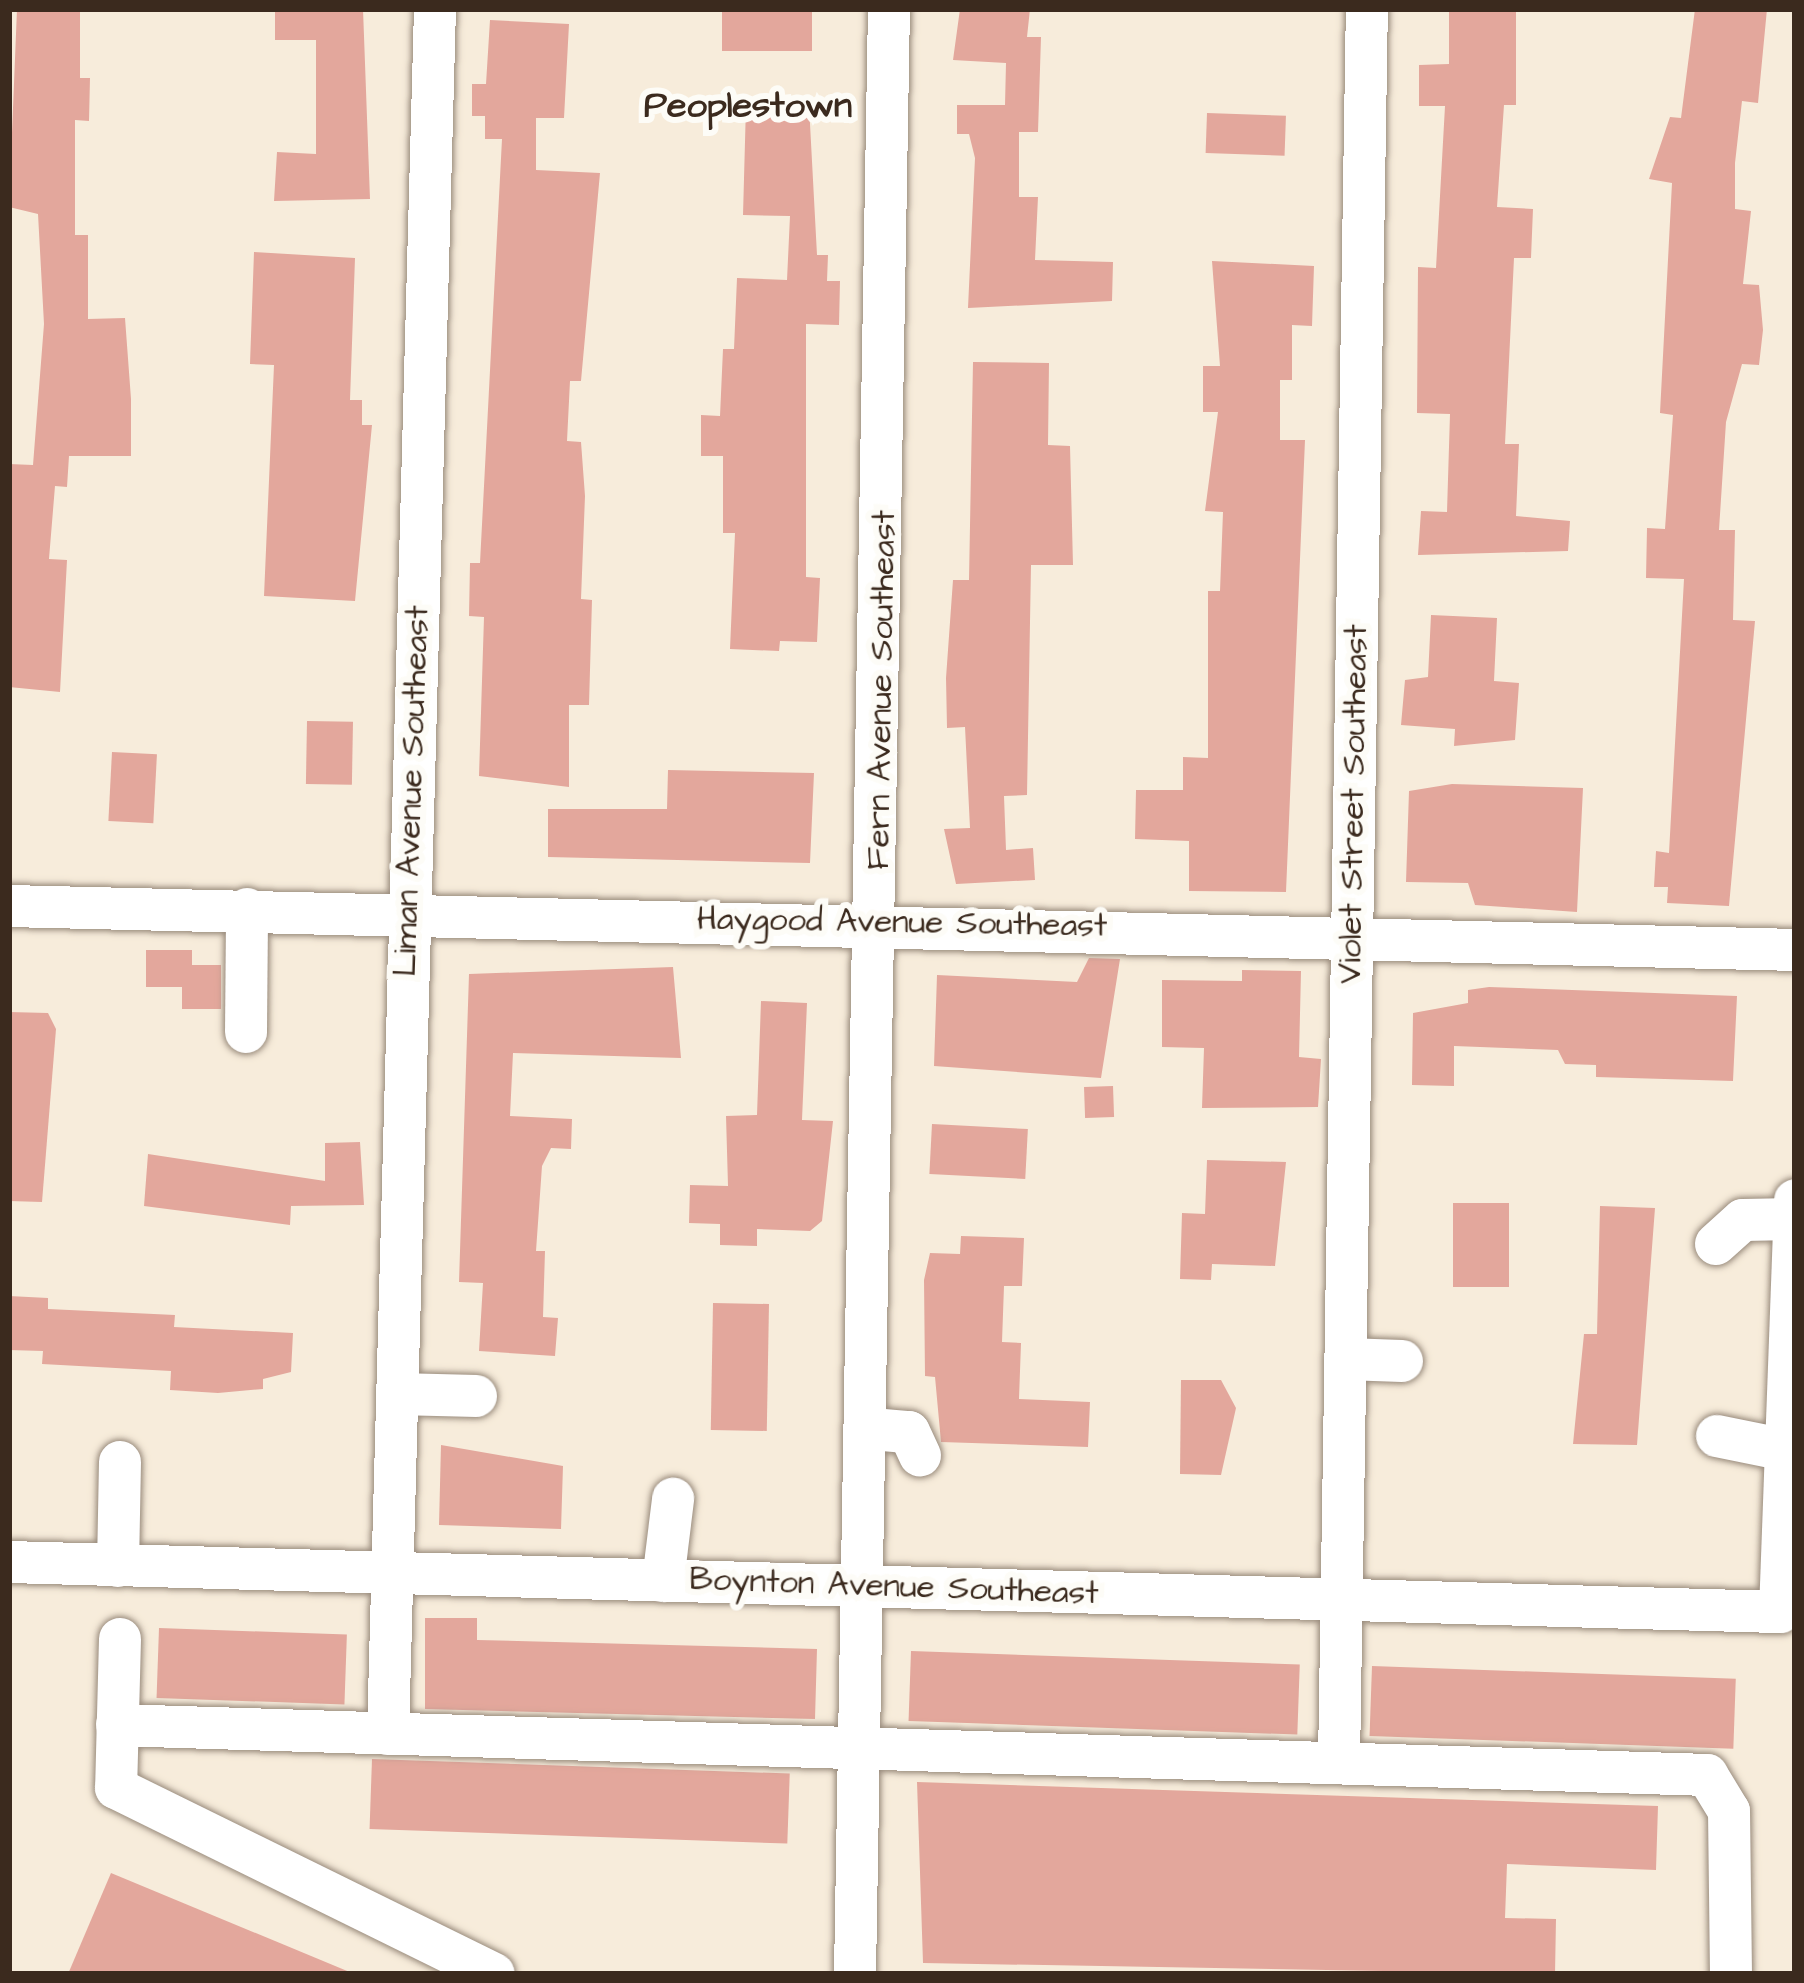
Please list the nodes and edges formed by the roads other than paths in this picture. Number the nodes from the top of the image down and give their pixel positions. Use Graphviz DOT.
graph roads {
  1 [pos="434,9"];
  2 [pos="889,9"];
  3 [pos="1367,9"];
  4 [pos="9,906"];
  5 [pos="247,909"];
  6 [pos="408,912"];
  7 [pos="880,921"];
  8 [pos="1351,935"];
  9 [pos="1795,950"];
  10 [pos="245,1032"];
  11 [pos="1795,1200"];
  12 [pos="1794,1219"];
  13 [pos="1716,1244"];
  14 [pos="1346,1359"];
  15 [pos="1402,1361"];
  16 [pos="398,1394"];
  17 [pos="476,1396"];
  18 [pos="872,1429"];
  19 [pos="1717,1436"];
  20 [pos="1786,1450"];
  21 [pos="920,1456"];
  22 [pos="120,1462"];
  23 [pos="673,1499"];
  24 [pos="9,1562"];
  25 [pos="118,1566"];
  26 [pos="395,1574"];
  27 [pos="663,1581"];
  28 [pos="869,1587"];
  29 [pos="1344,1600"];
  30 [pos="120,1639"];
  31 [pos="117,1725"];
  32 [pos="388,1734"];
  33 [pos="863,1749"];
  34 [pos="1339,1763"];
  35 [pos="494,1974"];
  36 [pos="855,1974"];
  37 [pos="1731,1974"];
  1 -- 6 [label="street, Liman Avenue Southeast"];
  2 -- 7 [label="street, Fern Avenue Southeast"];
  3 -- 8 [label="street, Violet Street Southeast"];
  4 -- 5 [label="street, Haygood Avenue Southeast"];
  5 -- 6 [label="street, Haygood Avenue Southeast"];
  5 -- 10 [label="street"];
  6 -- 7 [label="street, Haygood Avenue Southeast"];
  6 -- 16 [label="street, Liman Avenue Southeast"];
  7 -- 8 [label="street, Haygood Avenue Southeast"];
  7 -- 18 [label="street, Fern Avenue Southeast"];
  8 -- 9 [label="street, Haygood Avenue Southeast"];
  8 -- 14 [label="street, Violet Street Southeast"];
  11 -- 12 [label="street"];
  12 -- 13 [label="street"];
  12 -- 20 [label="street"];
  14 -- 15 [label="street"];
  14 -- 29 [label="street, Violet Street Southeast"];
  16 -- 17 [label="street"];
  16 -- 26 [label="street, Liman Avenue Southeast"];
  18 -- 21 [label="street"];
  18 -- 28 [label="street, Fern Avenue Southeast"];
  19 -- 20 [label="street"];
  20 -- 29 [label="street, Boynton Avenue Southeast"];
  22 -- 25 [label="street"];
  23 -- 27 [label="street"];
  24 -- 25 [label="street, Boynton Avenue Southeast"];
  25 -- 26 [label="street, Boynton Avenue Southeast"];
  26 -- 27 [label="street, Boynton Avenue Southeast"];
  26 -- 32 [label="street, Liman Avenue Southeast"];
  27 -- 28 [label="street, Boynton Avenue Southeast"];
  28 -- 29 [label="street, Boynton Avenue Southeast"];
  28 -- 33 [label="street, Fern Avenue Southeast"];
  29 -- 34 [label="street, Violet Street Southeast"];
  30 -- 31 [label="street"];
  31 -- 32 [label="street"];
  31 -- 35 [label="street"];
  32 -- 33 [label="street"];
  33 -- 34 [label="street"];
  33 -- 36 [label="street, Fern Avenue Southeast"];
  34 -- 37 [label="street"];
}
